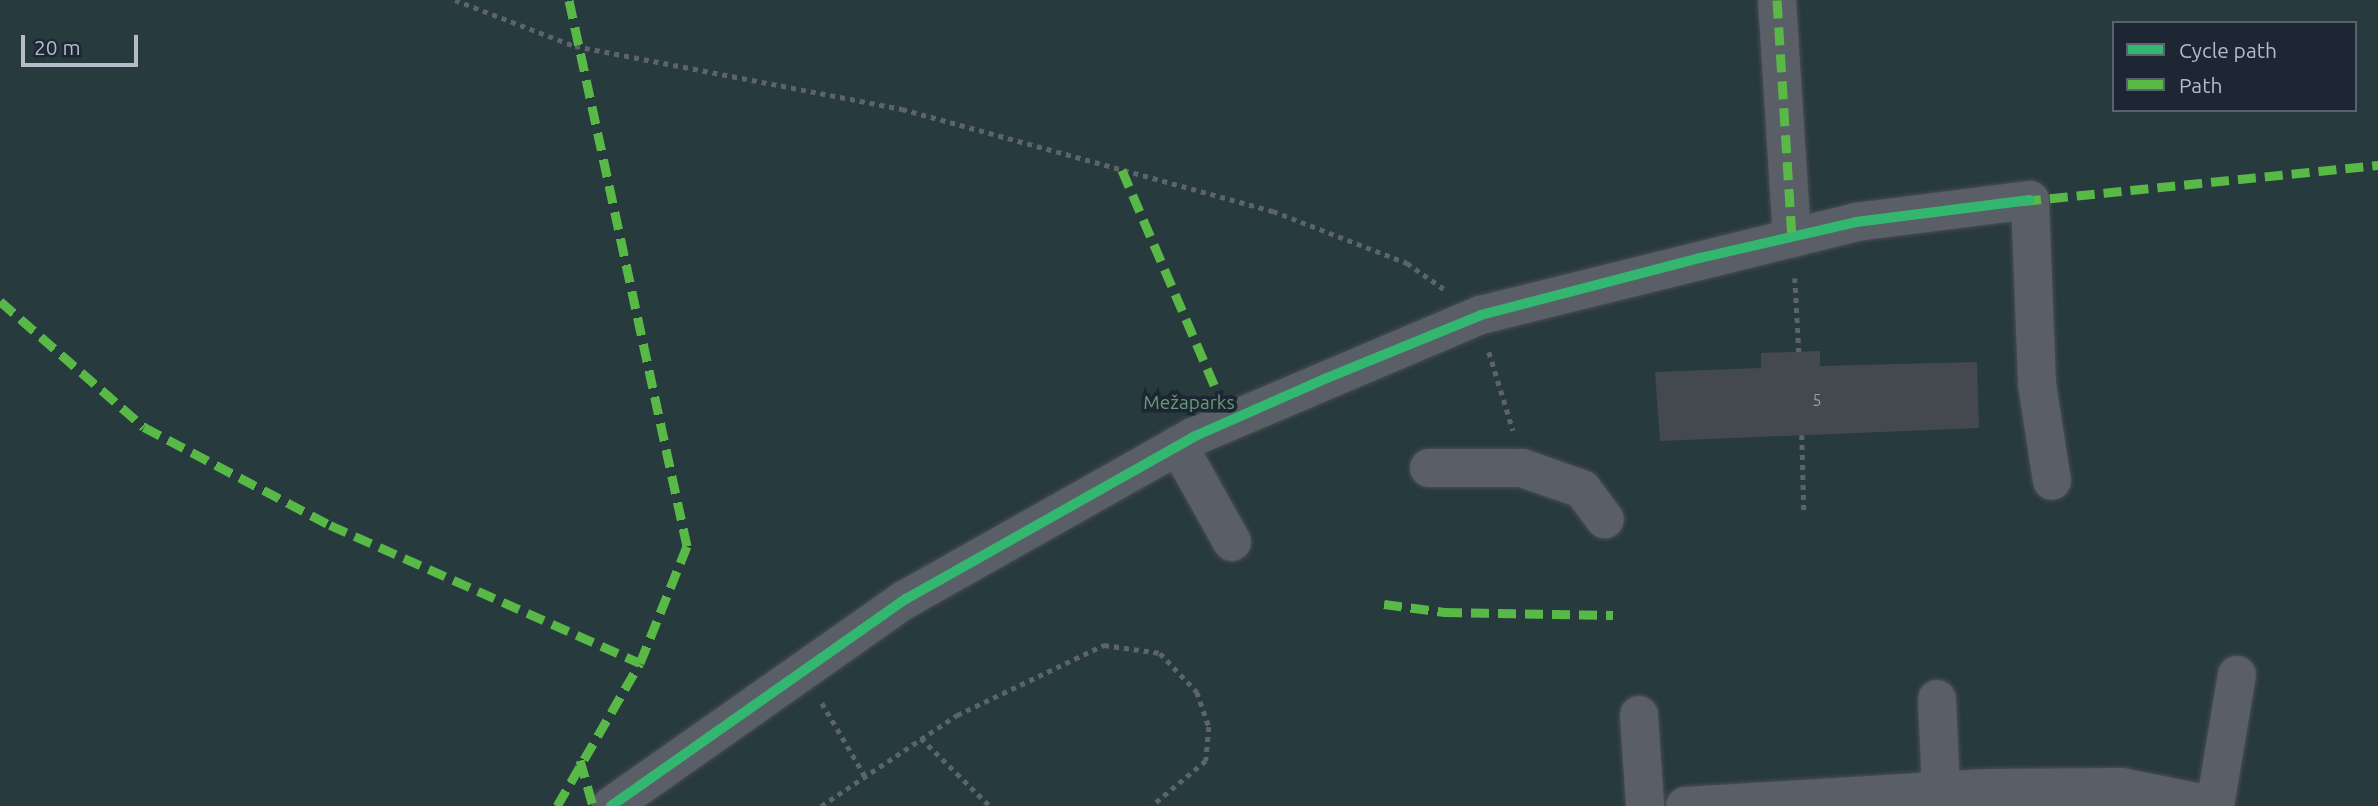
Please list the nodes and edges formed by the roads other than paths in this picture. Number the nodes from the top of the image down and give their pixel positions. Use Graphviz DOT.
graph roads {
  1 [pos="1777,0"];
  2 [pos="1792,239"];
  3 [pos="1178,446"];
  4 [pos="1429,468"];
  5 [pos="2052,481"];
  6 [pos="1605,519"];
  7 [pos="1233,542"];
  8 [pos="2237,676"];
  9 [pos="1937,699"];
  10 [pos="1639,715"];
  11 [pos="1941,790"];
  12 [pos="611,806"];
  13 [pos="1645,806"];
  14 [pos="1685,806"];
  15 [pos="2215,806"];
  1 -- 2 [label="street"];
  2 -- 3 [label="street"];
  2 -- 5 [label="street"];
  3 -- 7 [label="street"];
  3 -- 12 [label="street"];
  4 -- 6 [label="street"];
  8 -- 15 [label="street"];
  9 -- 11 [label="street"];
  10 -- 13 [label="street"];
  11 -- 14 [label="street"];
  11 -- 15 [label="street"];
}
